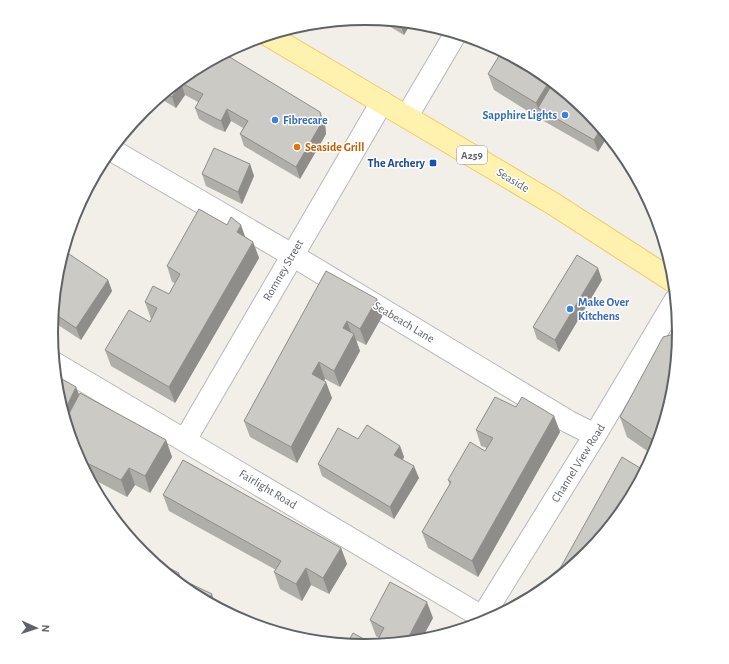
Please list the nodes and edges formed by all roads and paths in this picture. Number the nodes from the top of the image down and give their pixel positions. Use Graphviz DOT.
graph roads {
  1 [pos="274,38"];
  2 [pos="453,38"];
  3 [pos="382,102"];
  4 [pos="407,116"];
  5 [pos="116,152"];
  6 [pos="292,255"];
  7 [pos="667,276"];
  8 [pos="671,308"];
  9 [pos="59,366"];
  10 [pos="595,435"];
  11 [pos="185,440"];
  12 [pos="484,615"];
  13 [pos="476,618"];
  1 -- 3 [label="main road, Seaside / A259"];
  2 -- 4 [label="street"];
  3 -- 4 [label="main road, Seaside / A259"];
  3 -- 6 [label="street, Romney Street"];
  4 -- 7 [label="main road, Seaside / A259"];
  5 -- 6 [label="street, Seabeach Lane"];
  6 -- 10 [label="street, Seabeach Lane"];
  6 -- 11 [label="street, Romney Street"];
  8 -- 10 [label="street, Channel View Road"];
  9 -- 11 [label="street, Fairlight Road"];
  10 -- 12 [label="street, Channel View Road"];
  11 -- 13 [label="street, Fairlight Road"];
}
